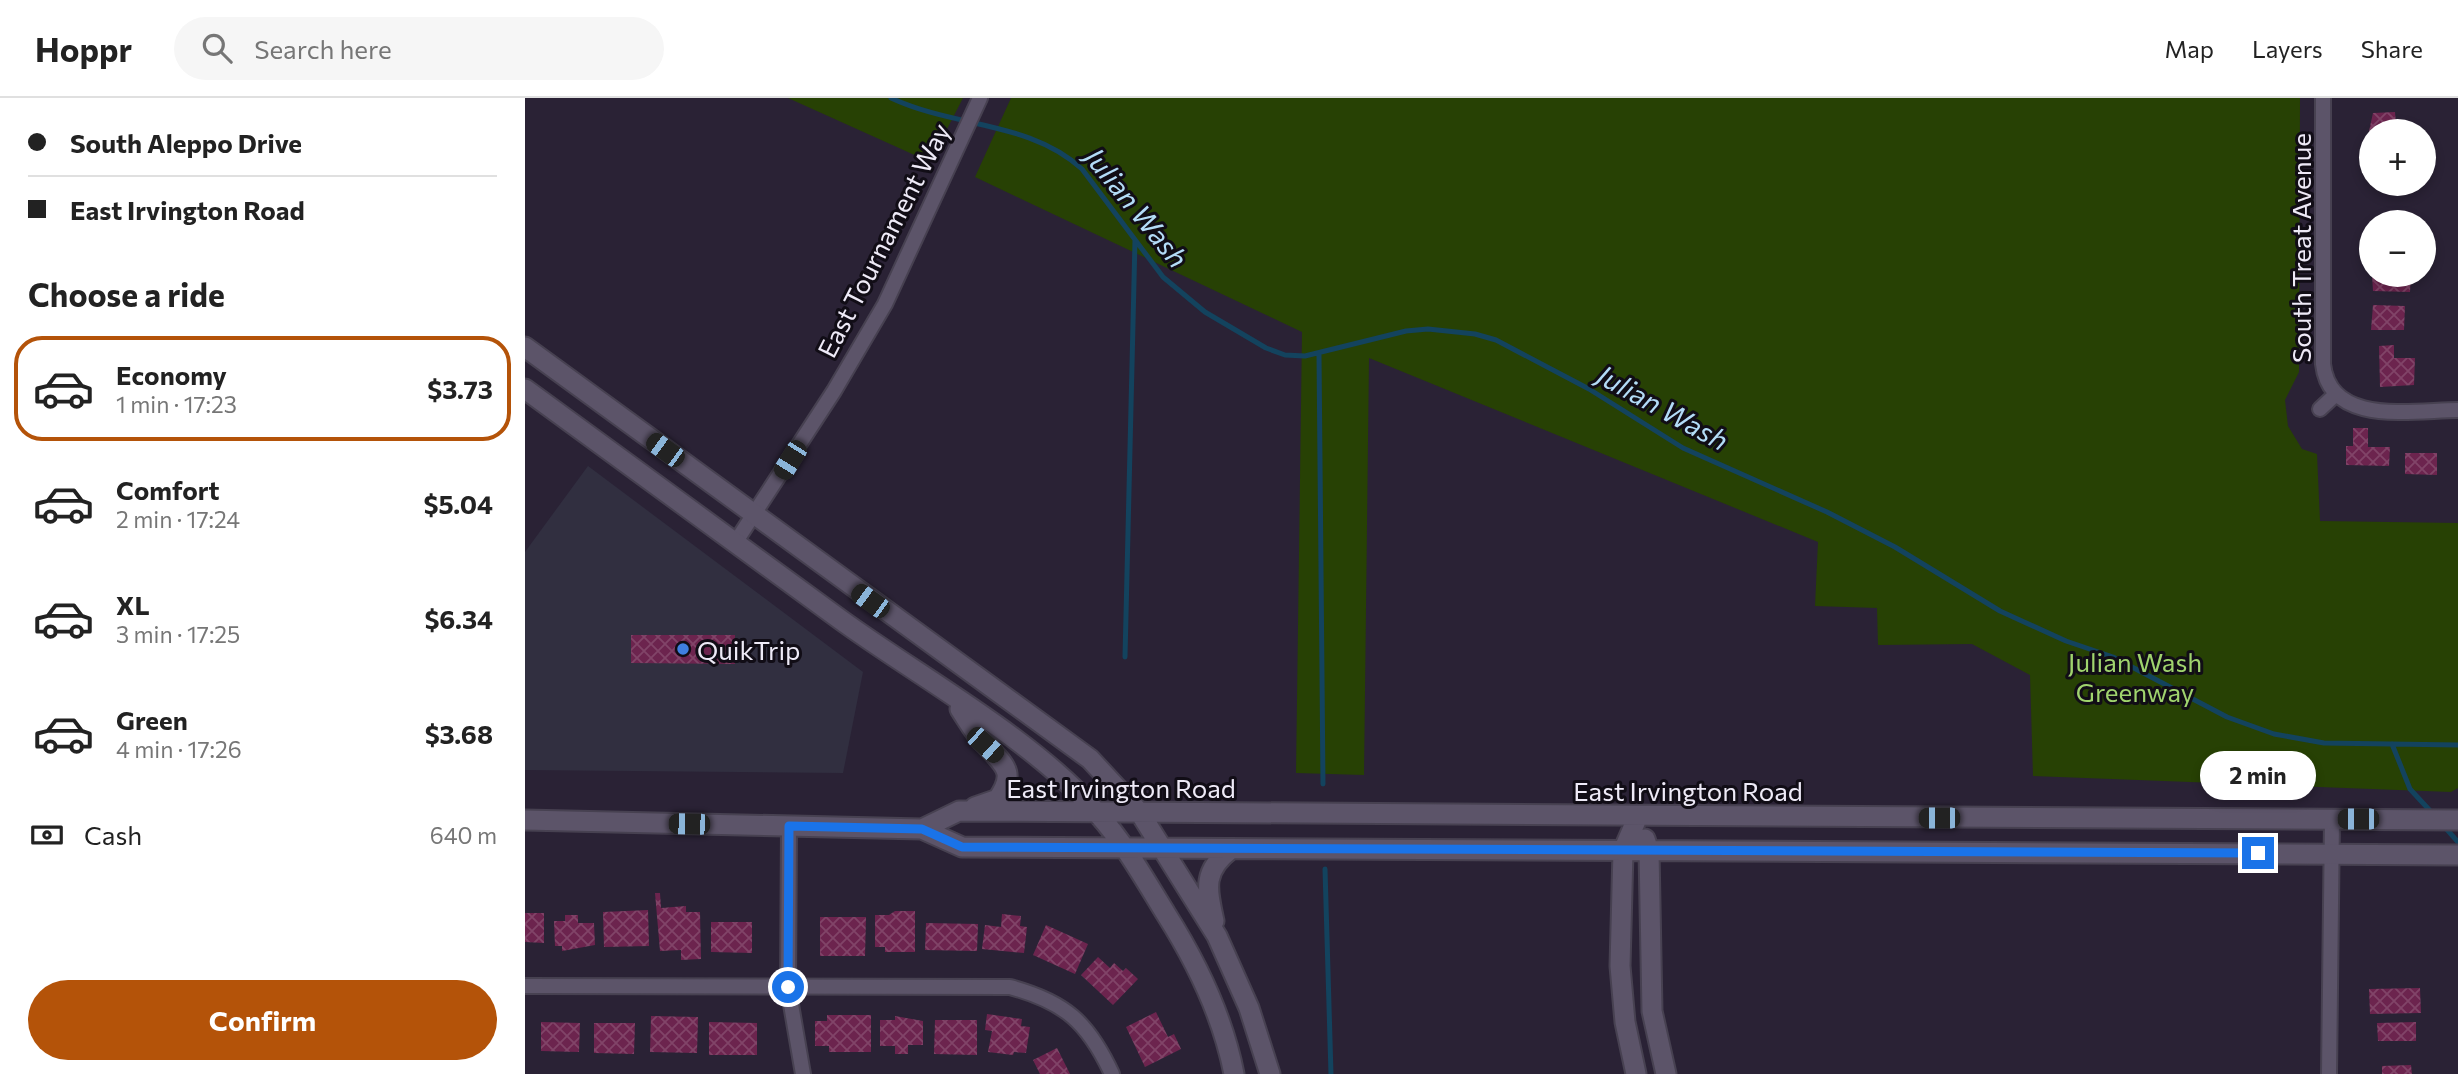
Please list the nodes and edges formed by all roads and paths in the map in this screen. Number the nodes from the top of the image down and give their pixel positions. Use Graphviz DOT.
graph roads {
  1 [pos="2323,98"];
  2 [pos="980,99"];
  3 [pos="525,347"];
  4 [pos="525,389"];
  5 [pos="2335,395"];
  6 [pos="2320,409"];
  7 [pos="2458,410"];
  8 [pos="753,516"];
  9 [pos="735,543"];
  10 [pos="951,697"];
  11 [pos="959,811"];
  12 [pos="1098,813"];
  13 [pos="1140,813"];
  14 [pos="1638,816"];
  15 [pos="2332,819"];
  16 [pos="525,820"];
  17 [pos="2455,820"];
  18 [pos="789,826"];
  19 [pos="922,829"];
  20 [pos="1125,848"];
  21 [pos="1165,849"];
  22 [pos="1231,849"];
  23 [pos="1623,851"];
  24 [pos="1649,851"];
  25 [pos="2332,853"];
  26 [pos="2450,854"];
  27 [pos="1217,936"];
  28 [pos="525,986"];
  29 [pos="788,987"];
  30 [pos="803,1074"];
  31 [pos="1112,1074"];
  32 [pos="1234,1074"];
  33 [pos="1270,1074"];
  34 [pos="1636,1074"];
  35 [pos="1666,1074"];
  36 [pos="2329,1074"];
  1 -- 5 [label="street, South Treat Avenue"];
  2 -- 8 [label="street, East Tournament Way"];
  3 -- 8 [label="main road"];
  4 -- 9 [label="main road"];
  5 -- 6 [label="street"];
  5 -- 7 [label="street"];
  8 -- 9 [label="street, East Tournament Way"];
  8 -- 13 [label="main road"];
  9 -- 10 [label="main road"];
  10 -- 11 [label="main road"];
  10 -- 12 [label="main road"];
  11 -- 12 [label="main road, East Irvington Road"];
  11 -- 19 [label="main road, East Irvington Road"];
  12 -- 13 [label="main road, East Irvington Road"];
  12 -- 20 [label="main road"];
  13 -- 14 [label="main road, East Irvington Road"];
  13 -- 21 [label="main road"];
  14 -- 15 [label="main road, East Irvington Road"];
  14 -- 23 [label="main road"];
  14 -- 24 [label="main road"];
  15 -- 17 [label="main road, East Irvington Road"];
  15 -- 25 [label="street"];
  16 -- 18 [label="main road, East Irvington Road"];
  18 -- 19 [label="main road, East Irvington Road"];
  18 -- 29 [label="street"];
  19 -- 20 [label="main road, East Irvington Road"];
  20 -- 21 [label="main road, East Irvington Road"];
  20 -- 32 [label="main road"];
  21 -- 22 [label="main road, East Irvington Road"];
  21 -- 27 [label="main road"];
  22 -- 23 [label="main road, East Irvington Road"];
  22 -- 27 [label="main road"];
  23 -- 24 [label="main road, East Irvington Road"];
  23 -- 34 [label="main road"];
  24 -- 25 [label="main road, East Irvington Road"];
  24 -- 35 [label="main road"];
  25 -- 26 [label="main road, East Irvington Road"];
  25 -- 36 [label="street"];
  27 -- 33 [label="main road"];
  28 -- 29 [label="street"];
  29 -- 30 [label="street"];
  29 -- 31 [label="street"];
}
